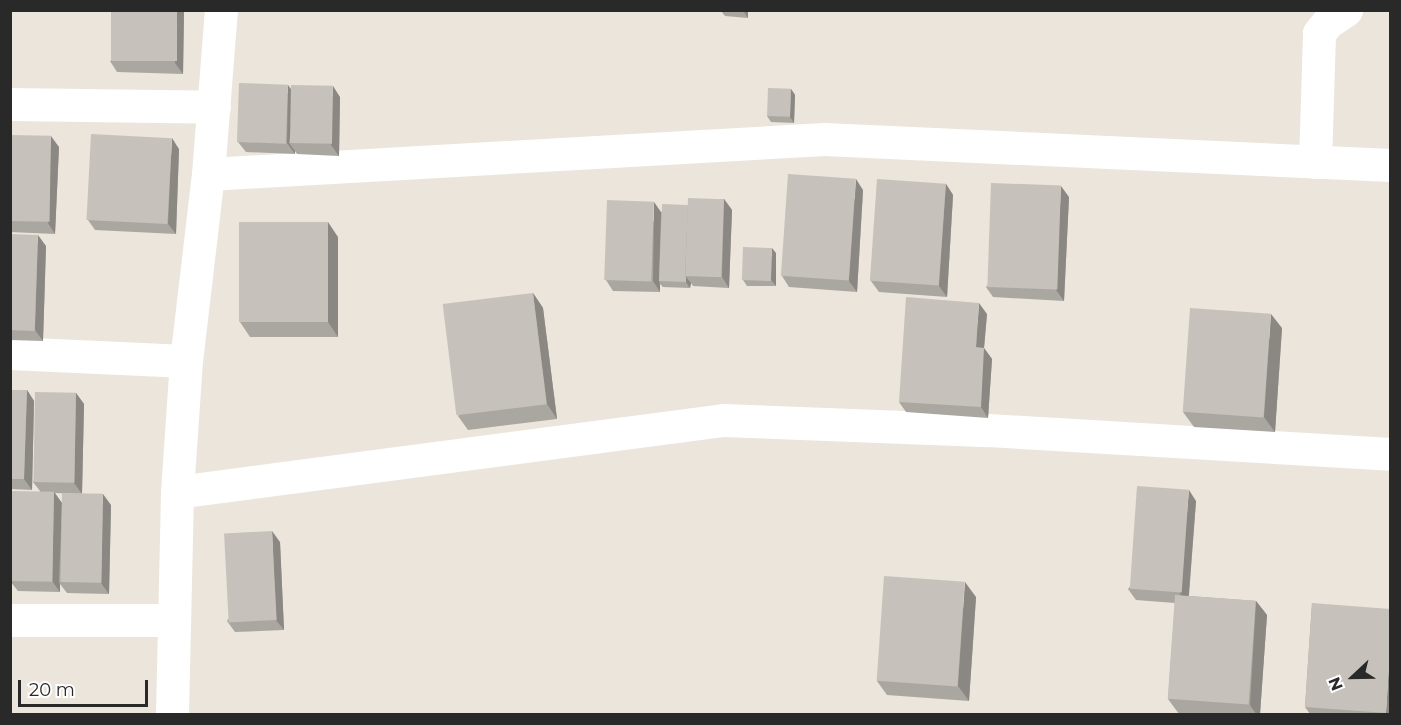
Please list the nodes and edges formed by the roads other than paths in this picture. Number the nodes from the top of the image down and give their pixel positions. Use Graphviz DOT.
graph roads {
  1 [pos="221,10"];
  2 [pos="1346,10"];
  3 [pos="10,104"];
  4 [pos="214,107"];
  5 [pos="1315,162"];
  6 [pos="1390,165"];
  7 [pos="208,174"];
  8 [pos="10,353"];
  9 [pos="186,361"];
  10 [pos="1390,453"];
  11 [pos="177,492"];
  12 [pos="10,620"];
  13 [pos="174,620"];
  14 [pos="172,714"];
  1 -- 4 [label="street"];
  2 -- 5 [label="street"];
  3 -- 4 [label="street"];
  4 -- 7 [label="street"];
  5 -- 6 [label="street"];
  5 -- 7 [label="street"];
  7 -- 9 [label="street"];
  8 -- 9 [label="street"];
  9 -- 11 [label="street"];
  10 -- 11 [label="street"];
  11 -- 13 [label="street"];
  12 -- 13 [label="street"];
  13 -- 14 [label="street"];
}
